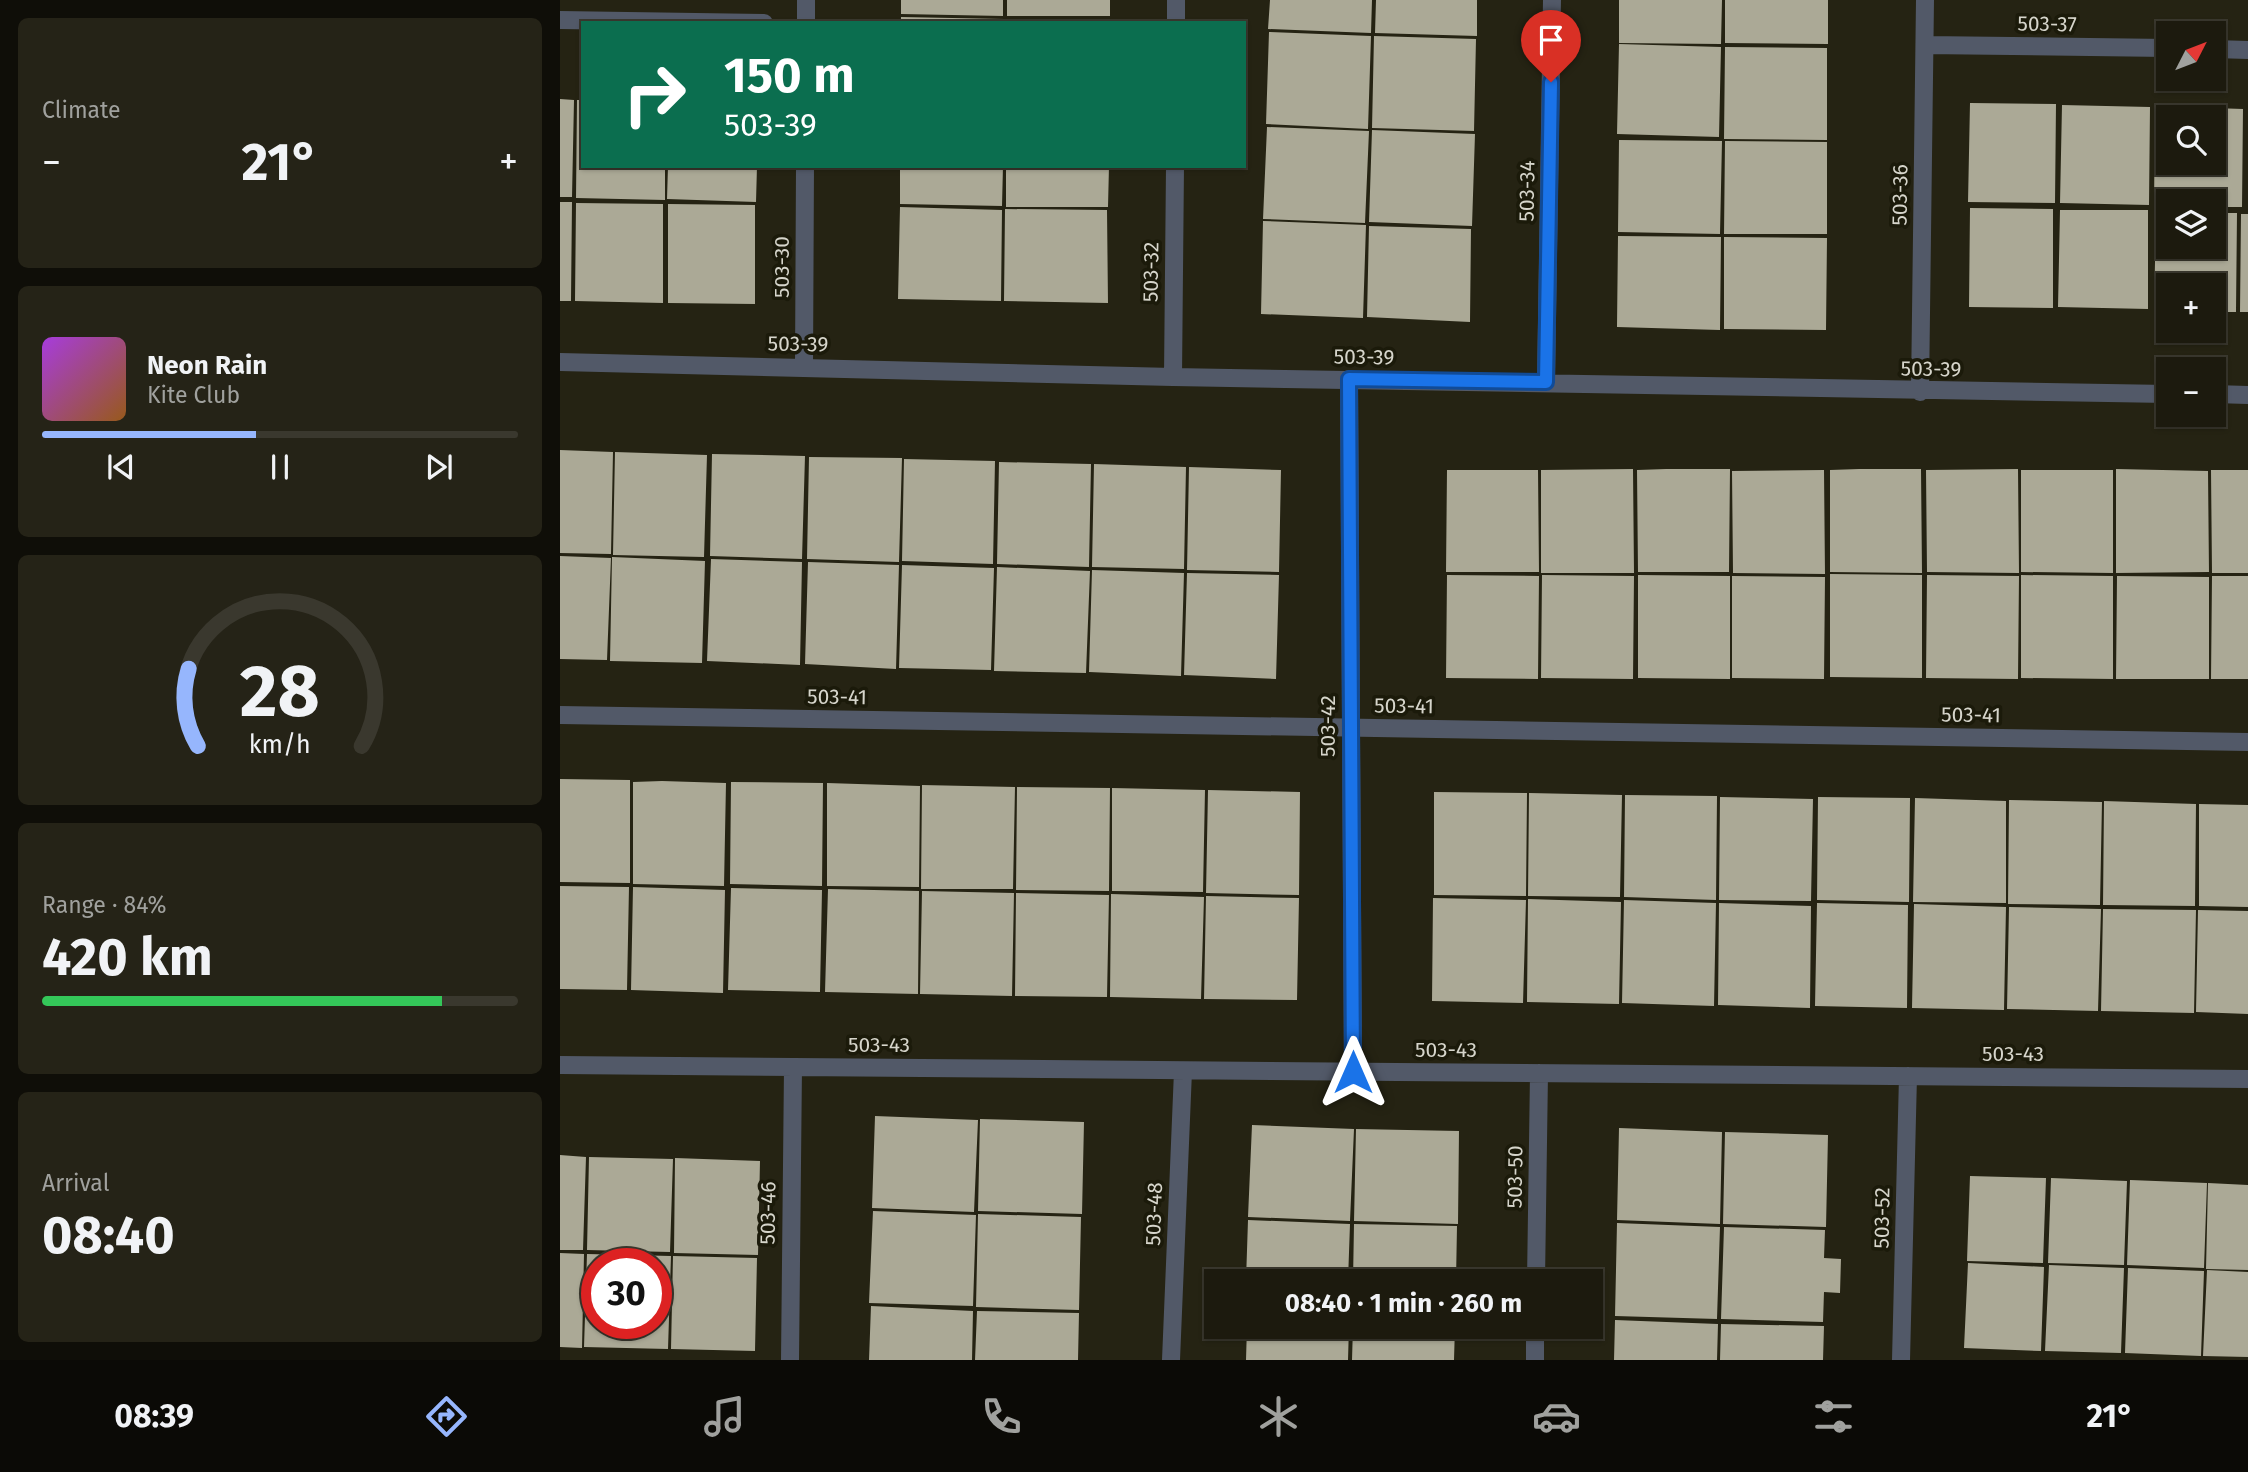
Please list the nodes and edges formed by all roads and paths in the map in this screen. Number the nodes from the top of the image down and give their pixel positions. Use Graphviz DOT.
graph roads {
  1 [pos="806,0"];
  2 [pos="1176,0"];
  3 [pos="1552,0"];
  4 [pos="1925,0"];
  5 [pos="560,20"];
  6 [pos="628,21"];
  7 [pos="806,21"];
  8 [pos="1176,21"];
  9 [pos="1925,45"];
  10 [pos="2156,48"];
  11 [pos="2226,49"];
  12 [pos="2248,50"];
  13 [pos="805,168"];
  14 [pos="1175,168"];
  15 [pos="560,362"];
  16 [pos="804,367"];
  17 [pos="1173,377"];
  18 [pos="1349,379"];
  19 [pos="1546,382"];
  20 [pos="1920,391"];
  21 [pos="2156,394"];
  22 [pos="2226,394"];
  23 [pos="2248,395"];
  24 [pos="560,715"];
  25 [pos="1351,728"];
  26 [pos="2248,742"];
  27 [pos="560,1065"];
  28 [pos="793,1067"];
  29 [pos="1184,1070"];
  30 [pos="1353,1072"];
  31 [pos="1539,1073"];
  32 [pos="1908,1076"];
  33 [pos="2248,1079"];
  34 [pos="1536,1269"];
  35 [pos="1535,1339"];
  36 [pos="790,1360"];
  37 [pos="1171,1360"];
  38 [pos="1535,1360"];
  39 [pos="1901,1360"];
  1 -- 7 [label="street"];
  2 -- 8 [label="street"];
  3 -- 19 [label="street, 503-34"];
  4 -- 9 [label="street, 503-36"];
  5 -- 6 [label="street"];
  9 -- 10 [label="street, 503-37"];
  9 -- 20 [label="street, 503-36"];
  11 -- 12 [label="street"];
  13 -- 16 [label="street, 503-30"];
  14 -- 17 [label="street, 503-32"];
  15 -- 16 [label="street, 503-39"];
  16 -- 17 [label="street, 503-39"];
  17 -- 18 [label="street, 503-39"];
  18 -- 19 [label="street, 503-39"];
  18 -- 25 [label="street, 503-42"];
  19 -- 20 [label="street, 503-39"];
  20 -- 21 [label="street, 503-39"];
  22 -- 23 [label="street"];
  24 -- 25 [label="street, 503-41"];
  25 -- 26 [label="street, 503-41"];
  25 -- 30 [label="street, 503-42"];
  27 -- 28 [label="street, 503-43"];
  28 -- 29 [label="street, 503-43"];
  28 -- 36 [label="street, 503-46"];
  29 -- 30 [label="street, 503-43"];
  29 -- 37 [label="street, 503-48"];
  30 -- 31 [label="street, 503-43"];
  31 -- 32 [label="street, 503-43"];
  31 -- 34 [label="street, 503-50"];
  32 -- 33 [label="street, 503-43"];
  32 -- 39 [label="street, 503-52"];
  35 -- 38 [label="street"];
}
